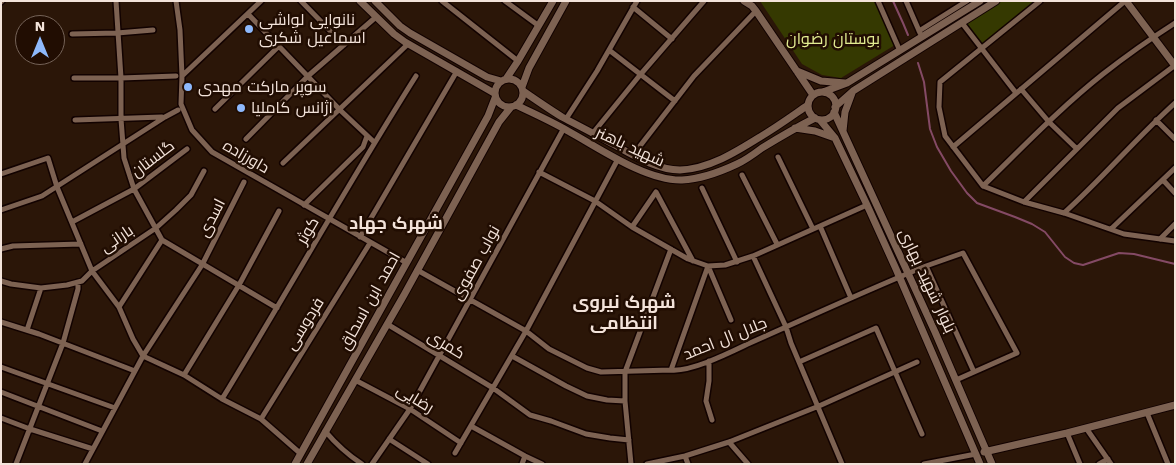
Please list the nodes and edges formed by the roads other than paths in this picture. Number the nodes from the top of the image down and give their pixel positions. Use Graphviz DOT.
graph roads {
  1 [pos="116,1"];
  2 [pos="176,1"];
  3 [pos="261,1"];
  4 [pos="301,1"];
  5 [pos="360,1"];
  6 [pos="375,1"];
  7 [pos="442,1"];
  8 [pos="505,1"];
  9 [pos="553,1"];
  10 [pos="566,1"];
  11 [pos="637,1"];
  12 [pos="704,1"];
  13 [pos="744,1"];
  14 [pos="878,1"];
  15 [pos="906,1"];
  16 [pos="967,1"];
  17 [pos="980,1"];
  18 [pos="996,1"];
  19 [pos="1040,1"];
  20 [pos="1125,1"];
  21 [pos="633,8"];
  22 [pos="756,11"];
  23 [pos="248,14"];
  24 [pos="376,17"];
  25 [pos="962,23"];
  26 [pos="1175,23"];
  27 [pos="539,26"];
  28 [pos="153,30"];
  29 [pos="118,33"];
  30 [pos="72,34"];
  31 [pos="920,34"];
  32 [pos="1153,37"];
  33 [pos="672,39"];
  34 [pos="408,44"];
  35 [pos="344,45"];
  36 [pos="279,46"];
  37 [pos="981,48"];
  38 [pos="609,50"];
  39 [pos="900,51"];
  40 [pos="518,61"];
  41 [pos="1174,66"];
  42 [pos="457,71"];
  43 [pos="796,71"];
  44 [pos="640,75"];
  45 [pos="179,76"];
  46 [pos="308,76"];
  47 [pos="416,76"];
  48 [pos="74,78"];
  49 [pos="121,78"];
  50 [pos="503,80"];
  51 [pos="847,83"];
  52 [pos="523,89"];
  53 [pos="1021,89"];
  54 [pos="853,91"];
  55 [pos="823,92"];
  56 [pos="1016,93"];
  57 [pos="495,96"];
  58 [pos="813,96"];
  59 [pos="675,101"];
  60 [pos="1175,103"];
  61 [pos="808,105"];
  62 [pos="514,106"];
  63 [pos="215,109"];
  64 [pos="178,110"];
  65 [pos="340,110"];
  66 [pos="834,110"];
  67 [pos="165,117"];
  68 [pos="121,119"];
  69 [pos="566,119"];
  70 [pos="818,119"];
  71 [pos="75,120"];
  72 [pos="1156,120"];
  73 [pos="1049,122"];
  74 [pos="564,128"];
  75 [pos="794,128"];
  76 [pos="593,134"];
  77 [pos="843,134"];
  78 [pos="367,136"];
  79 [pos="835,138"];
  80 [pos="246,139"];
  81 [pos="1175,139"];
  82 [pos="374,142"];
  83 [pos="123,144"];
  84 [pos="953,147"];
  85 [pos="619,148"];
  86 [pos="187,149"];
  87 [pos="1077,149"];
  88 [pos="634,155"];
  89 [pos="616,157"];
  90 [pos="778,157"];
  91 [pos="283,163"];
  92 [pos="630,165"];
  93 [pos="1175,168"];
  94 [pos="204,171"];
  95 [pos="539,172"];
  96 [pos="1,174"];
  97 [pos="742,175"];
  98 [pos="1163,180"];
  99 [pos="244,182"];
  100 [pos="983,186"];
  101 [pos="57,187"];
  102 [pos="702,188"];
  103 [pos="134,189"];
  104 [pos="1175,193"];
  105 [pos="596,201"];
  106 [pos="1024,202"];
  107 [pos="304,205"];
  108 [pos="867,205"];
  109 [pos="1,210"];
  110 [pos="279,211"];
  111 [pos="1064,213"];
  112 [pos="329,219"];
  113 [pos="72,222"];
  114 [pos="1175,224"];
  115 [pos="820,226"];
  116 [pos="156,228"];
  117 [pos="632,228"];
  118 [pos="813,229"];
  119 [pos="1111,230"];
  120 [pos="360,237"];
  121 [pos="1160,239"];
  122 [pos="162,240"];
  123 [pos="1175,241"];
  124 [pos="370,243"];
  125 [pos="81,244"];
  126 [pos="777,244"];
  127 [pos="1,249"];
  128 [pos="671,249"];
  129 [pos="753,256"];
  130 [pos="693,261"];
  131 [pos="737,262"];
  132 [pos="407,264"];
  133 [pos="202,265"];
  134 [pos="708,266"];
  135 [pos="926,266"];
  136 [pos="417,270"];
  137 [pos="92,271"];
  138 [pos="908,273"];
  139 [pos="900,276"];
  140 [pos="1,281"];
  141 [pos="78,282"];
  142 [pos="239,285"];
  143 [pos="41,288"];
  144 [pos="850,298"];
  145 [pos="470,299"];
  146 [pos="119,307"];
  147 [pos="277,308"];
  148 [pos="731,320"];
  149 [pos="1,322"];
  150 [pos="386,324"];
  151 [pos="786,328"];
  152 [pos="27,330"];
  153 [pos="526,331"];
  154 [pos="63,343"];
  155 [pos="142,356"];
  156 [pos="438,356"];
  157 [pos="512,356"];
  158 [pos="709,361"];
  159 [pos="799,362"];
  160 [pos="917,362"];
  161 [pos="1,367"];
  162 [pos="671,370"];
  163 [pos="135,371"];
  164 [pos="625,372"];
  165 [pos="896,372"];
  166 [pos="974,372"];
  167 [pos="184,375"];
  168 [pos="355,380"];
  169 [pos="956,380"];
  170 [pos="47,384"];
  171 [pos="493,388"];
  172 [pos="1,392"];
  173 [pos="222,398"];
  174 [pos="625,401"];
  175 [pos="1175,404"];
  176 [pos="38,406"];
  177 [pos="819,406"];
  178 [pos="115,408"];
  179 [pos="410,409"];
  180 [pos="1146,413"];
  181 [pos="1,418"];
  182 [pos="261,419"];
  183 [pos="712,420"];
  184 [pos="317,425"];
  185 [pos="471,426"];
  186 [pos="1086,428"];
  187 [pos="30,429"];
  188 [pos="102,431"];
  189 [pos="325,432"];
  190 [pos="922,434"];
  191 [pos="1067,434"];
  192 [pos="389,439"];
  193 [pos="628,440"];
  194 [pos="729,442"];
  195 [pos="461,443"];
  196 [pos="305,446"];
  197 [pos="92,449"];
  198 [pos="314,451"];
  199 [pos="986,452"];
  200 [pos="455,453"];
  201 [pos="301,454"];
  202 [pos="976,454"];
  203 [pos="525,456"];
  204 [pos="685,456"];
  205 [pos="1110,461"];
  206 [pos="16,464"];
  207 [pos="85,464"];
  208 [pos="295,464"];
  209 [pos="307,464"];
  210 [pos="362,464"];
  211 [pos="372,464"];
  212 [pos="428,464"];
  213 [pos="522,464"];
  214 [pos="542,464"];
  215 [pos="631,464"];
  216 [pos="648,464"];
  217 [pos="688,464"];
  218 [pos="748,464"];
  219 [pos="842,464"];
  220 [pos="924,464"];
  221 [pos="980,464"];
  222 [pos="992,464"];
  223 [pos="1080,464"];
  224 [pos="1099,464"];
  225 [pos="1168,464"];
  1 -- 29 [label="street"];
  2 -- 45 [label="street, داورزاده"];
  3 -- 23 [label="street"];
  4 -- 35 [label="street"];
  5 -- 24 [label="main road"];
  6 -- 50 [label="main road"];
  7 -- 40 [label="street"];
  8 -- 27 [label="street"];
  9 -- 27 [label="main road"];
  10 -- 52 [label="main road"];
  11 -- 21 [label="street"];
  12 -- 33 [label="street"];
  13 -- 22 [label="main road"];
  14 -- 39 [label="street"];
  15 -- 31 [label="street"];
  16 -- 31 [label="street"];
  17 -- 31 [label="main road"];
  18 -- 25 [label="main road"];
  19 -- 37 [label="street"];
  20 -- 32 [label="main road"];
  20 -- 53 [label="street"];
  21 -- 33 [label="street"];
  21 -- 38 [label="street"];
  22 -- 43 [label="main road"];
  22 -- 59 [label="street"];
  23 -- 36 [label="street"];
  23 -- 45 [label="street"];
  24 -- 34 [label="main road"];
  24 -- 35 [label="street"];
  25 -- 37 [label="street"];
  25 -- 54 [label="main road"];
  26 -- 32 [label="street"];
  27 -- 40 [label="main road"];
  28 -- 29 [label="street"];
  29 -- 30 [label="street"];
  29 -- 49 [label="street"];
  31 -- 39 [label="main road"];
  32 -- 41 [label="main road"];
  32 -- 73 [label="street"];
  33 -- 44 [label="street"];
  34 -- 42 [label="main road"];
  34 -- 65 [label="street"];
  35 -- 46 [label="street"];
  36 -- 46 [label="street"];
  36 -- 63 [label="street"];
  37 -- 56 [label="street"];
  37 -- 84 [label="street"];
  38 -- 44 [label="street"];
  38 -- 69 [label="street"];
  39 -- 51 [label="main road"];
  40 -- 50 [label="main road"];
  41 -- 87 [label="street"];
  42 -- 57 [label="main road"];
  42 -- 120 [label="street"];
  43 -- 51 [label="main road"];
  43 -- 58 [label="main road"];
  44 -- 59 [label="street"];
  44 -- 76 [label="street"];
  45 -- 49 [label="street"];
  45 -- 107 [label="street, داورزاده"];
  46 -- 65 [label="street"];
  46 -- 80 [label="street"];
  47 -- 82 [label="street, کوثر"];
  48 -- 49 [label="street"];
  49 -- 68 [label="street"];
  50 -- 52 [label="main road"];
  50 -- 57 [label="main road"];
  51 -- 55 [label="main road"];
  52 -- 62 [label="main road"];
  52 -- 69 [label="main road, شهید باهنر"];
  53 -- 56 [label="street"];
  53 -- 73 [label="street"];
  54 -- 66 [label="main road"];
  54 -- 77 [label="main road"];
  55 -- 58 [label="main road"];
  55 -- 66 [label="main road"];
  56 -- 84 [label="street"];
  57 -- 62 [label="main road"];
  57 -- 132 [label="main road, احمد ابن اسحاق"];
  58 -- 61 [label="main road"];
  59 -- 88 [label="street"];
  60 -- 72 [label="street"];
  61 -- 70 [label="main road"];
  61 -- 88 [label="main road, شهید باهنر"];
  62 -- 74 [label="main road, شهید باهنر"];
  62 -- 136 [label="main road, احمد ابن اسحاق"];
  64 -- 67 [label="street"];
  65 -- 78 [label="street"];
  65 -- 91 [label="street"];
  66 -- 70 [label="main road"];
  66 -- 77 [label="main road, بلوار شهید بهاری"];
  67 -- 68 [label="street"];
  67 -- 83 [label="street"];
  68 -- 71 [label="street"];
  68 -- 83 [label="street"];
  69 -- 76 [label="main road, شهید باهنر"];
  70 -- 75 [label="main road, شهید باهنر"];
  70 -- 79 [label="main road, بلوار شهید بهاری"];
  72 -- 81 [label="street"];
  72 -- 111 [label="street"];
  73 -- 87 [label="street"];
  73 -- 100 [label="street"];
  74 -- 89 [label="main road, شهید باهنر"];
  74 -- 95 [label="street, نواب صفوی"];
  75 -- 79 [label="main road"];
  75 -- 92 [label="main road, شهید باهنر"];
  76 -- 85 [label="main road, شهید باهنر"];
  77 -- 138 [label="main road, بلوار شهید بهاری"];
  78 -- 82 [label="street"];
  78 -- 107 [label="street"];
  79 -- 108 [label="main road, بلوار شهید بهاری"];
  82 -- 112 [label="street, کوثر"];
  83 -- 101 [label="street"];
  83 -- 103 [label="street"];
  84 -- 100 [label="street"];
  85 -- 88 [label="main road, شهید باهنر"];
  85 -- 89 [label="main road"];
  86 -- 103 [label="street, گلستان"];
  87 -- 106 [label="street"];
  88 -- 92 [label="main road"];
  89 -- 92 [label="main road, شهید باهنر"];
  89 -- 105 [label="street"];
  90 -- 118 [label="street"];
  93 -- 98 [label="street"];
  94 -- 116 [label="street, بارانی"];
  95 -- 105 [label="street"];
  95 -- 145 [label="street, نواب صفوی"];
  96 -- 101 [label="street"];
  97 -- 126 [label="street"];
  98 -- 104 [label="street"];
  98 -- 119 [label="street"];
  99 -- 133 [label="street, اسدی"];
  100 -- 106 [label="street"];
  101 -- 109 [label="street"];
  101 -- 113 [label="street"];
  102 -- 131 [label="street"];
  103 -- 113 [label="street, گلستان"];
  103 -- 116 [label="street"];
  105 -- 117 [label="street"];
  105 -- 153 [label="street"];
  106 -- 111 [label="street"];
  107 -- 112 [label="street, داورزاده"];
  108 -- 115 [label="street"];
  108 -- 139 [label="main road, بلوار شهید بهاری"];
  110 -- 142 [label="street"];
  111 -- 119 [label="street"];
  112 -- 120 [label="street, داورزاده"];
  112 -- 147 [label="street, کوثر"];
  113 -- 125 [label="street"];
  114 -- 121 [label="street"];
  115 -- 118 [label="street"];
  115 -- 144 [label="street"];
  116 -- 122 [label="street"];
  116 -- 137 [label="street, بارانی"];
  117 -- 128 [label="street"];
  117 -- 130 [label="street"];
  118 -- 126 [label="street"];
  119 -- 121 [label="street"];
  120 -- 124 [label="street, داورزاده"];
  121 -- 123 [label="street"];
  122 -- 133 [label="street"];
  122 -- 146 [label="street"];
  124 -- 132 [label="street, داورزاده"];
  124 -- 182 [label="street, فردوسی"];
  125 -- 127 [label="street"];
  125 -- 137 [label="street"];
  126 -- 129 [label="street"];
  128 -- 130 [label="street"];
  128 -- 164 [label="street"];
  129 -- 131 [label="street"];
  129 -- 151 [label="street"];
  130 -- 134 [label="street"];
  131 -- 134 [label="street"];
  132 -- 184 [label="main road, احمد ابن اسحاق"];
  133 -- 142 [label="street"];
  133 -- 155 [label="street, اسدی"];
  134 -- 148 [label="street"];
  134 -- 162 [label="street"];
  135 -- 138 [label="street, جلال ال احمد"];
  135 -- 166 [label="street"];
  135 -- 166 [label="street, جلال ال احمد"];
  136 -- 145 [label="street, جلال ال احمد"];
  136 -- 150 [label="main road, احمد ابن اسحاق"];
  137 -- 141 [label="street, بارانی"];
  137 -- 146 [label="street"];
  138 -- 139 [label="street, جلال ال احمد"];
  138 -- 169 [label="main road, بلوار شهید بهاری"];
  139 -- 144 [label="street, جلال ال احمد"];
  139 -- 202 [label="main road, بلوار شهید بهاری"];
  140 -- 143 [label="street"];
  141 -- 143 [label="street"];
  141 -- 154 [label="street"];
  142 -- 147 [label="street"];
  142 -- 167 [label="street"];
  143 -- 152 [label="street"];
  144 -- 151 [label="street, جلال ال احمد"];
  145 -- 153 [label="street, جلال ال احمد"];
  145 -- 156 [label="street, نواب صفوی"];
  146 -- 155 [label="street"];
  147 -- 173 [label="street, کوثر"];
  149 -- 152 [label="street"];
  150 -- 156 [label="street, کمری"];
  150 -- 168 [label="main road, احمد ابن اسحاق"];
  151 -- 158 [label="street, جلال ال احمد"];
  151 -- 159 [label="street"];
  152 -- 154 [label="street"];
  153 -- 157 [label="street"];
  153 -- 164 [label="street, جلال ال احمد"];
  154 -- 163 [label="street"];
  154 -- 170 [label="street"];
  155 -- 163 [label="street, اسدی"];
  155 -- 167 [label="street"];
  156 -- 171 [label="street, کمری"];
  156 -- 179 [label="street, نواب صفوی"];
  157 -- 171 [label="street"];
  157 -- 174 [label="street"];
  158 -- 162 [label="street, جلال ال احمد"];
  158 -- 183 [label="street"];
  159 -- 165 [label="street"];
  159 -- 177 [label="street"];
  160 -- 165 [label="street"];
  161 -- 170 [label="street"];
  162 -- 164 [label="street, جلال ال احمد"];
  163 -- 178 [label="street, اسدی"];
  164 -- 174 [label="street"];
  165 -- 177 [label="street"];
  165 -- 190 [label="street"];
  166 -- 169 [label="street"];
  167 -- 173 [label="street"];
  168 -- 179 [label="street, رضایی"];
  168 -- 189 [label="main road, احمد ابن اسحاق"];
  169 -- 199 [label="main road, بلوار شهید بهاری"];
  170 -- 176 [label="street"];
  170 -- 178 [label="street"];
  171 -- 185 [label="street"];
  171 -- 193 [label="street, کمری"];
  172 -- 176 [label="street"];
  173 -- 182 [label="street"];
  174 -- 193 [label="street"];
  175 -- 180 [label="main road"];
  176 -- 187 [label="street"];
  176 -- 188 [label="street"];
  177 -- 194 [label="street"];
  177 -- 219 [label="street"];
  178 -- 188 [label="street, اسدی"];
  179 -- 192 [label="street, نواب صفوی"];
  179 -- 195 [label="street, رضایی"];
  180 -- 186 [label="main road"];
  180 -- 225 [label="street"];
  181 -- 187 [label="street"];
  182 -- 201 [label="street"];
  184 -- 189 [label="main road"];
  184 -- 196 [label="main road, احمد ابن اسحاق"];
  185 -- 195 [label="street"];
  185 -- 203 [label="street"];
  186 -- 191 [label="main road"];
  186 -- 205 [label="street"];
  187 -- 197 [label="street"];
  187 -- 206 [label="street"];
  188 -- 197 [label="street, اسدی"];
  189 -- 198 [label="main road, احمد ابن اسحاق"];
  189 -- 210 [label="street"];
  191 -- 199 [label="main road"];
  191 -- 223 [label="street"];
  192 -- 211 [label="street, نواب صفوی"];
  192 -- 212 [label="street"];
  193 -- 215 [label="street"];
  194 -- 204 [label="street"];
  194 -- 218 [label="street"];
  195 -- 200 [label="street"];
  196 -- 198 [label="main road"];
  196 -- 201 [label="main road, احمد ابن اسحاق"];
  197 -- 207 [label="street, اسدی"];
  198 -- 209 [label="main road, احمد ابن اسحاق"];
  199 -- 202 [label="main road"];
  199 -- 222 [label="main road, بلوار شهید بهاری"];
  201 -- 208 [label="main road, احمد ابن اسحاق"];
  202 -- 220 [label="street"];
  202 -- 221 [label="main road, بلوار شهید بهاری"];
  203 -- 213 [label="street"];
  203 -- 214 [label="street"];
  204 -- 216 [label="street"];
  204 -- 217 [label="street"];
  205 -- 224 [label="street"];
}
